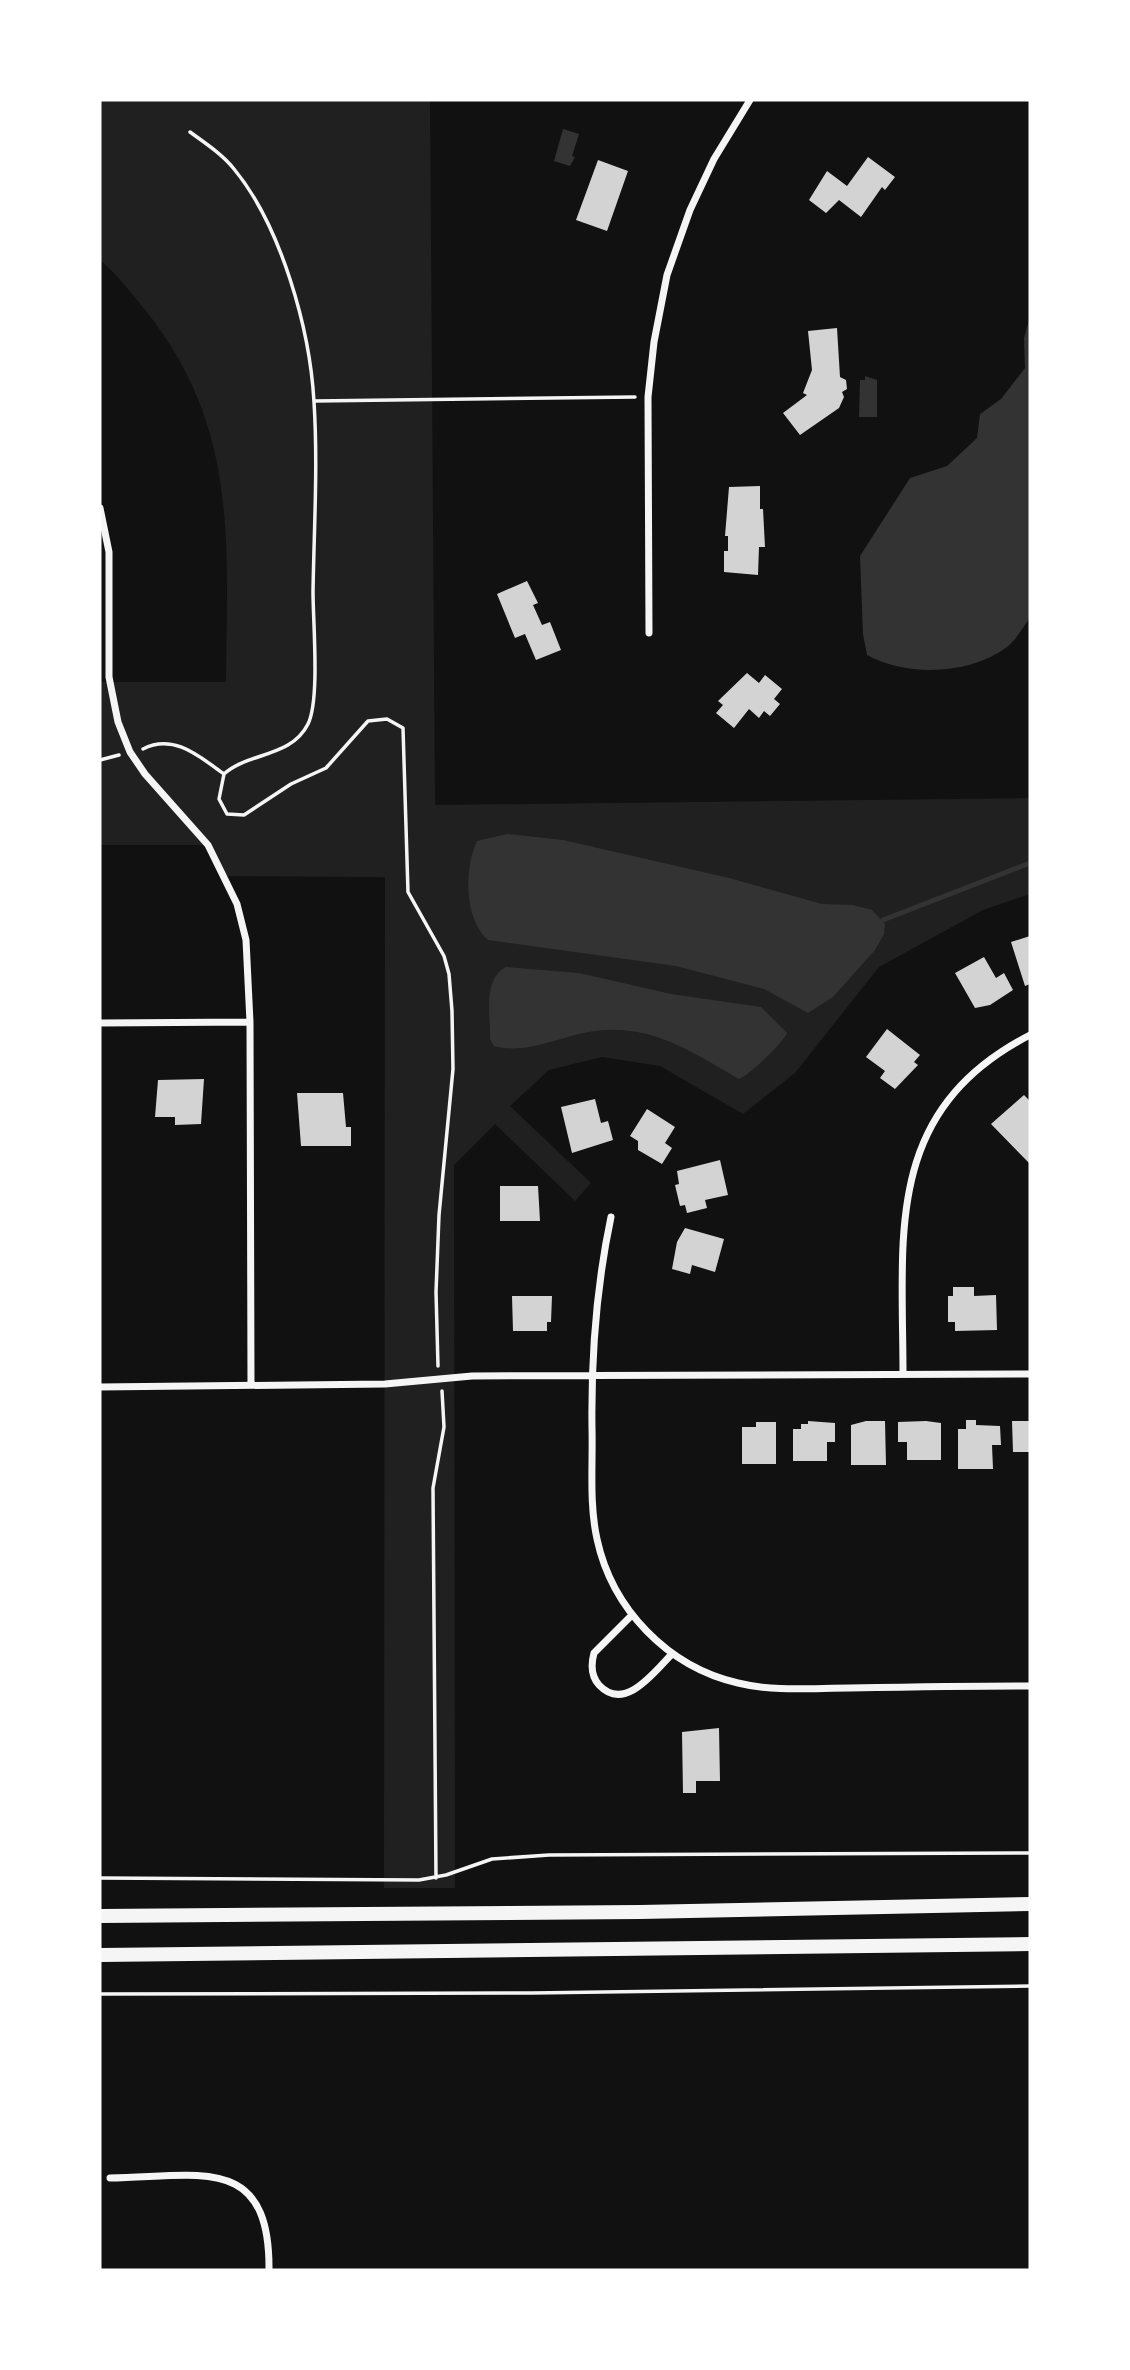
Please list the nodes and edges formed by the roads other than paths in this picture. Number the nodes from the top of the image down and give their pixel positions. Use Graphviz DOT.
graph roads {
  1 [pos="750,100"];
  2 [pos="100,508"];
  3 [pos="649,633"];
  4 [pos="250,1022"];
  5 [pos="100,1023"];
  6 [pos="1030,1035"];
  7 [pos="611,1217"];
  8 [pos="903,1374"];
  9 [pos="1030,1374"];
  10 [pos="592,1376"];
  11 [pos="251,1385"];
  12 [pos="100,1387"];
  13 [pos="632,1615"];
  14 [pos="672,1654"];
  15 [pos="1030,1686"];
  16 [pos="1030,1904"];
  17 [pos="100,1916"];
  18 [pos="1030,1944"];
  19 [pos="100,1955"];
  20 [pos="110,2178"];
  21 [pos="268,2270"];
  1 -- 3 [label="street"];
  2 -- 4 [label="street"];
  4 -- 5 [label="street"];
  4 -- 11 [label="street"];
  6 -- 8 [label="street"];
  7 -- 10 [label="street"];
  8 -- 9 [label="street"];
  8 -- 10 [label="street"];
  10 -- 11 [label="street"];
  10 -- 13 [label="street"];
  11 -- 12 [label="street"];
  13 -- 14 [label="street"];
  13 -- 14 [label="street"];
  14 -- 15 [label="street"];
  16 -- 17 [label="main road"];
  18 -- 19 [label="main road"];
  20 -- 21 [label="street"];
}
